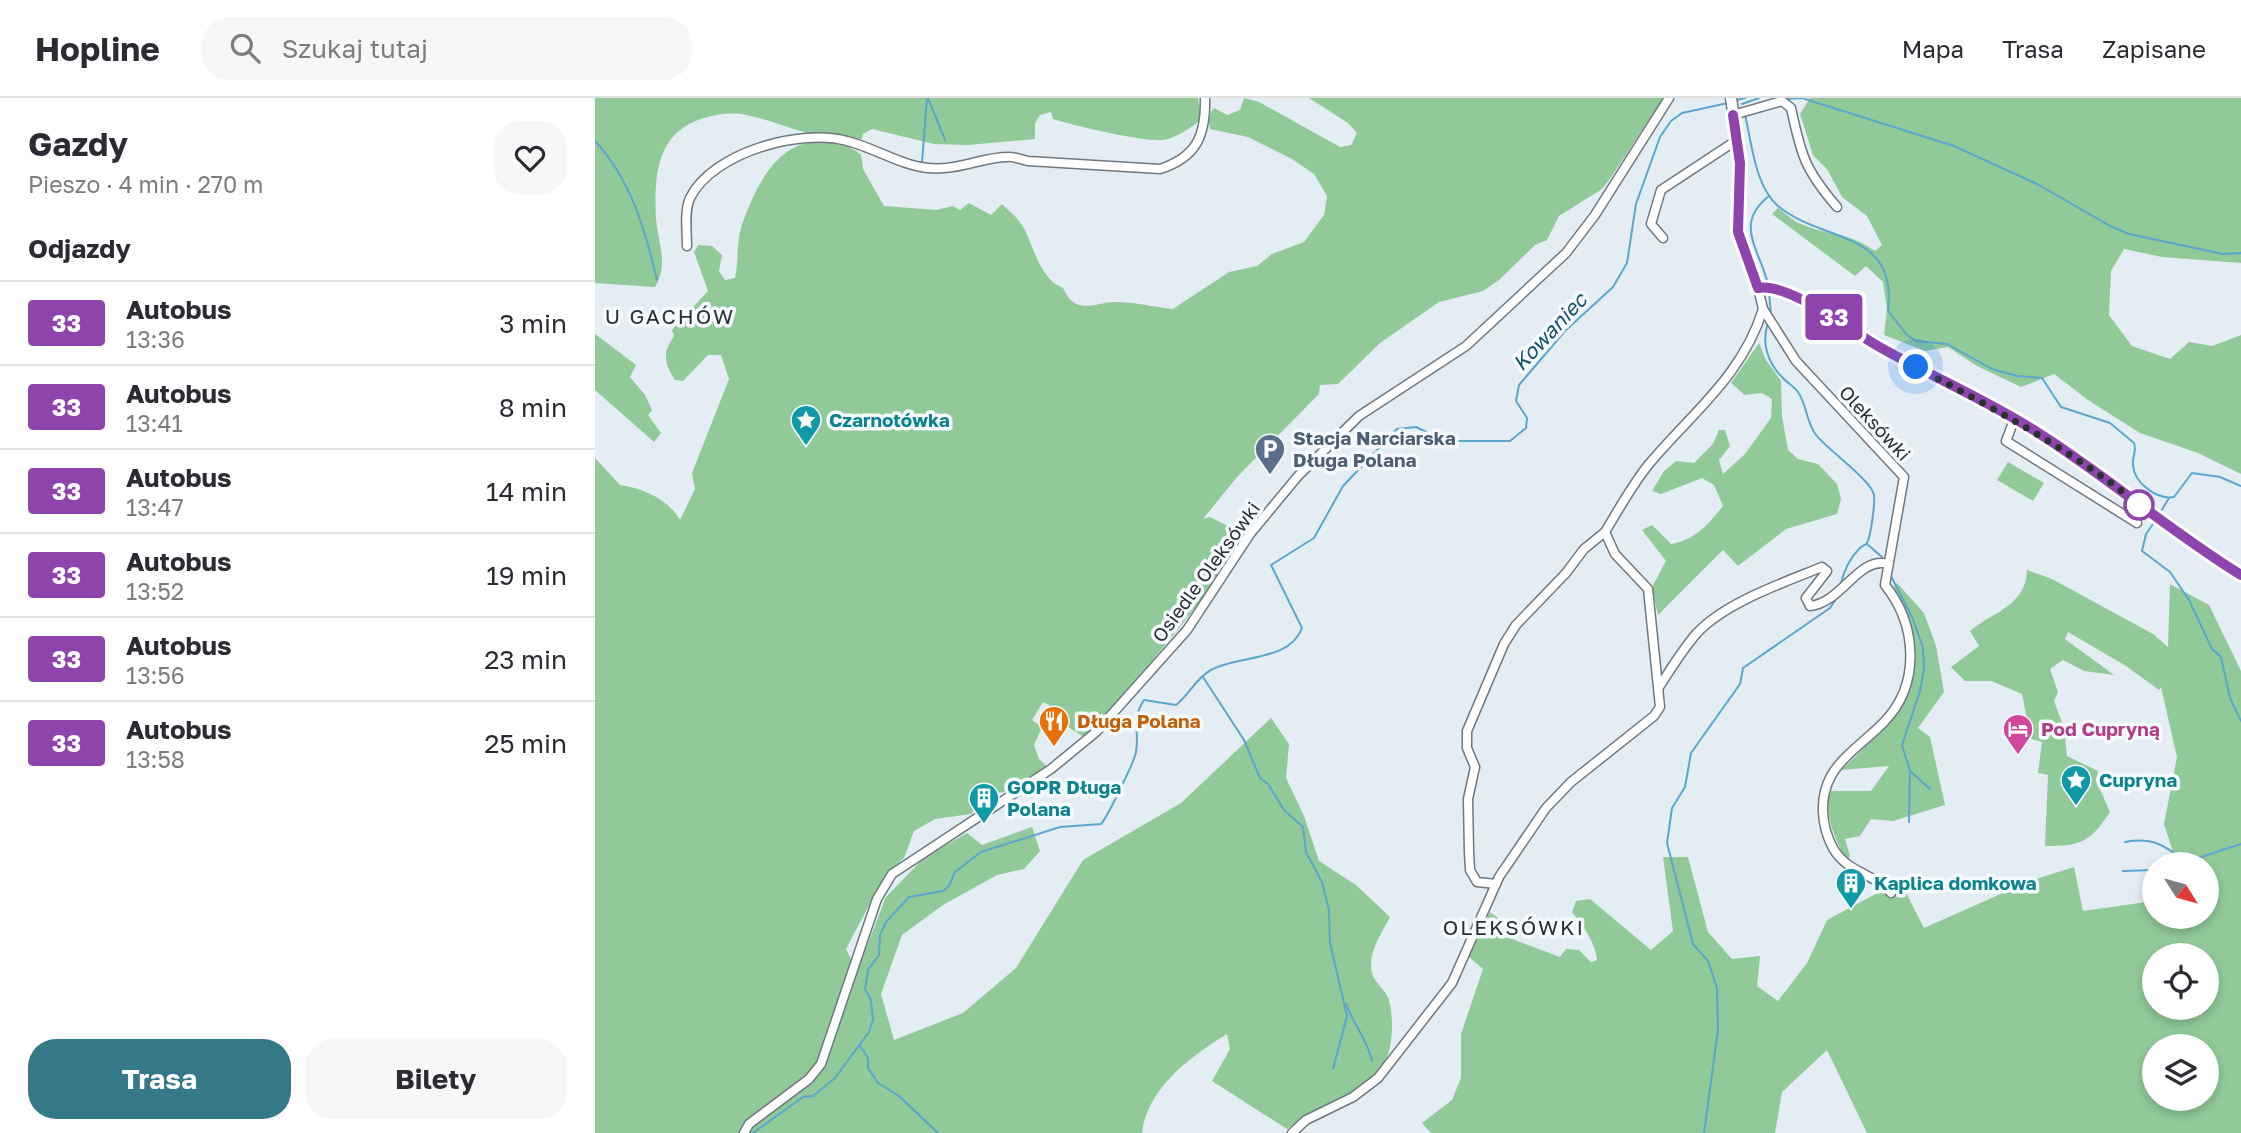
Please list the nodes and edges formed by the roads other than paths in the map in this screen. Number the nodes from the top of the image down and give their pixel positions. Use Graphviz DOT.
graph roads {
  1 [pos="1205,98"];
  2 [pos="1669,98"];
  3 [pos="1731,98"];
  4 [pos="1736,113"];
  5 [pos="1737,140"];
  6 [pos="1837,207"];
  7 [pos="1663,239"];
  8 [pos="687,246"];
  9 [pos="1763,287"];
  10 [pos="1763,309"];
  11 [pos="2014,419"];
  12 [pos="2137,523"];
  13 [pos="1605,532"];
  14 [pos="1888,564"];
  15 [pos="2241,575"];
  16 [pos="1659,687"];
  17 [pos="1496,884"];
  18 [pos="1891,892"];
  19 [pos="744,1133"];
  20 [pos="1292,1133"];
  1 -- 8 [label="street"];
  2 -- 19 [label="street, Osiedle Oleksówki"];
  3 -- 4 [label="street"];
  4 -- 5 [label="street"];
  4 -- 6 [label="street"];
  5 -- 7 [label="street"];
  5 -- 9 [label="street"];
  9 -- 10 [label="street, Oleksówki"];
  9 -- 11 [label="street"];
  10 -- 13 [label="street"];
  10 -- 14 [label="street, Oleksówki"];
  11 -- 12 [label="street"];
  11 -- 15 [label="street"];
  13 -- 16 [label="street"];
  13 -- 17 [label="street"];
  14 -- 16 [label="street"];
  14 -- 18 [label="street, Oleksówki"];
  16 -- 17 [label="street"];
  17 -- 20 [label="street"];
}
